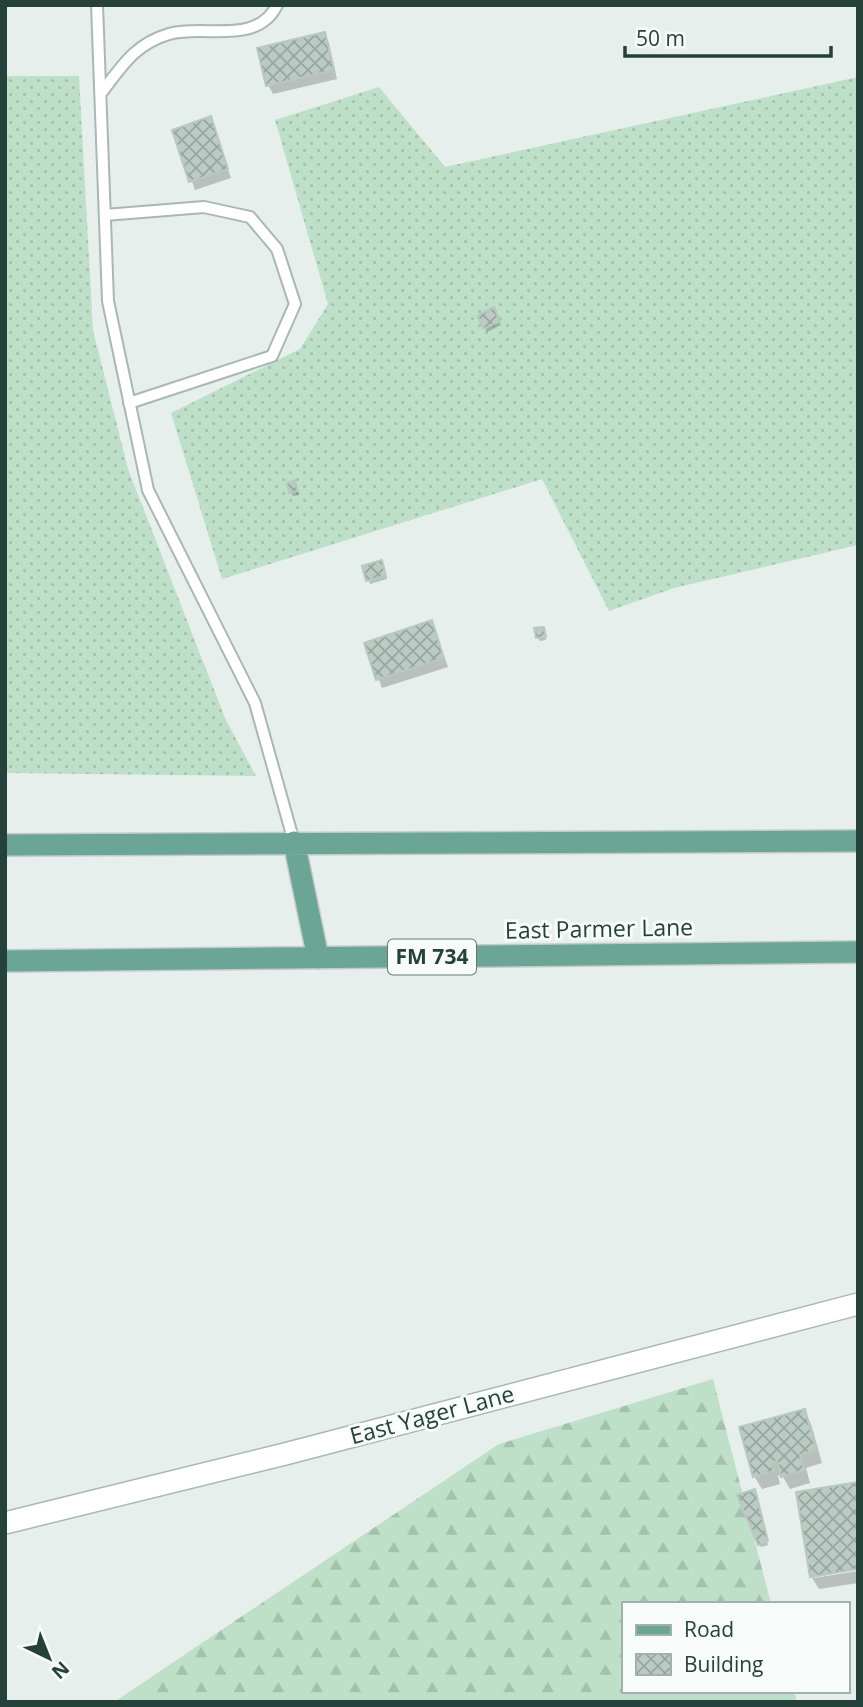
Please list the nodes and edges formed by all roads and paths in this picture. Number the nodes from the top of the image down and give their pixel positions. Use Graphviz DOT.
graph roads {
  1 [pos="97,5"];
  2 [pos="277,5"];
  3 [pos="102,93"];
  4 [pos="105,215"];
  5 [pos="129,403"];
  6 [pos="858,841"];
  7 [pos="294,842"];
  8 [pos="5,845"];
  9 [pos="858,952"];
  10 [pos="318,958"];
  11 [pos="5,961"];
  12 [pos="858,1304"];
  13 [pos="5,1523"];
  1 -- 3 [label="lane"];
  2 -- 3 [label="lane"];
  3 -- 4 [label="lane"];
  4 -- 5 [label="lane"];
  4 -- 5 [label="lane"];
  5 -- 7 [label="lane"];
  6 -- 7 [label="main road"];
  7 -- 8 [label="main road"];
  7 -- 10 [label="main road"];
  9 -- 10 [label="main road, East Parmer Lane / FM 734"];
  10 -- 11 [label="main road, East Parmer Lane / FM 734"];
  12 -- 13 [label="street, East Yager Lane"];
}
